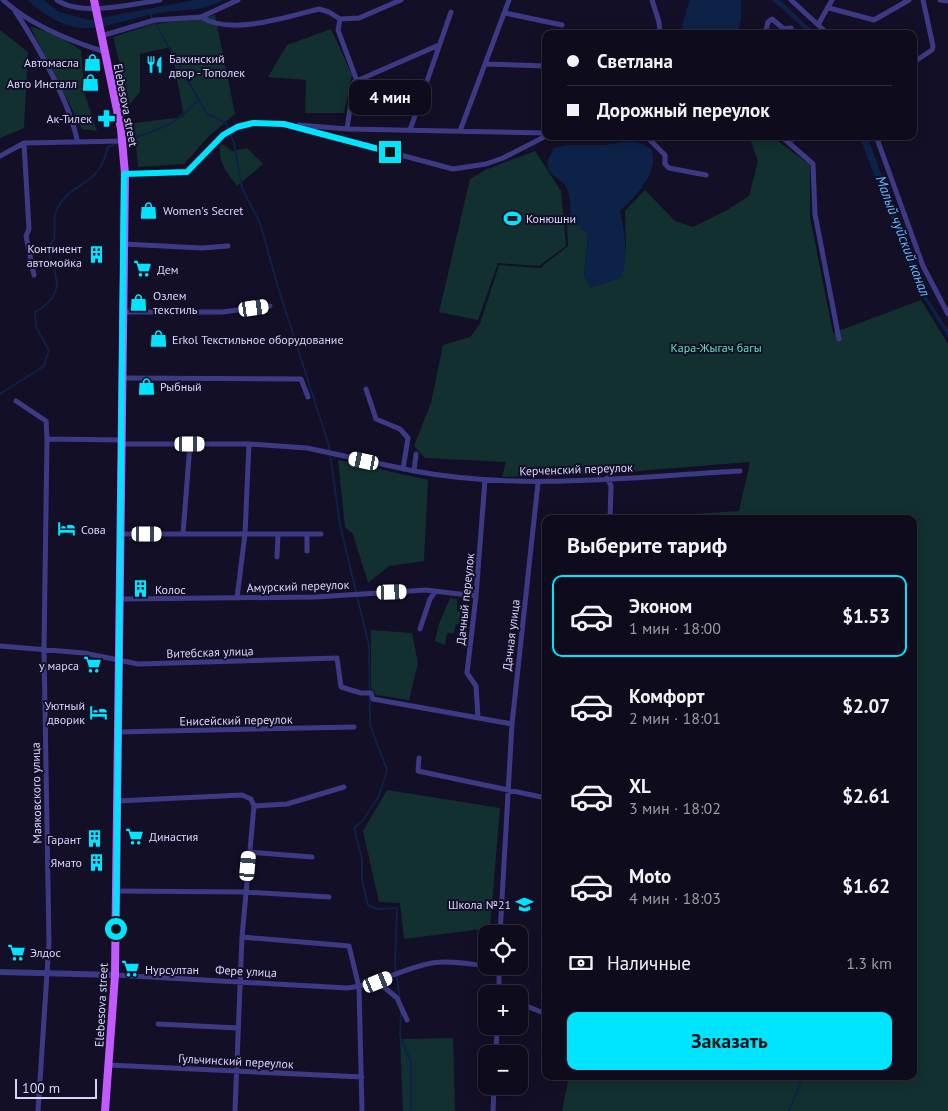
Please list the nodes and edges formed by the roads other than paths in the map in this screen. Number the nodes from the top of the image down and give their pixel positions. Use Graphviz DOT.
graph roads {
  1 [pos="3,0"];
  2 [pos="57,0"];
  3 [pos="160,0"];
  4 [pos="238,0"];
  5 [pos="401,0"];
  6 [pos="509,0"];
  7 [pos="652,0"];
  8 [pos="791,0"];
  9 [pos="832,0"];
  10 [pos="909,0"];
  11 [pos="923,0"];
  12 [pos="940,0"];
  13 [pos="948,1"];
  14 [pos="95,6"];
  15 [pos="829,8"];
  16 [pos="15,11"];
  17 [pos="451,12"];
  18 [pos="505,13"];
  19 [pos="201,18"];
  20 [pos="340,19"];
  21 [pos="819,23"];
  22 [pos="562,24"];
  23 [pos="791,28"];
  24 [pos="659,30"];
  25 [pos="766,30"];
  26 [pos="825,30"];
  27 [pos="101,34"];
  28 [pos="439,45"];
  29 [pos="105,52"];
  30 [pos="917,60"];
  31 [pos="486,64"];
  32 [pos="542,66"];
  33 [pos="357,81"];
  34 [pos="284,124"];
  35 [pos="347,129"];
  36 [pos="410,130"];
  37 [pos="460,131"];
  38 [pos="542,134"];
  39 [pos="542,136"];
  40 [pos="76,140"];
  41 [pos="650,140"];
  42 [pos="786,140"];
  43 [pos="877,140"];
  44 [pos="123,141"];
  45 [pos="24,143"];
  46 [pos="0,156"];
  47 [pos="124,174"];
  48 [pos="706,175"];
  49 [pos="124,244"];
  50 [pos="228,246"];
  51 [pos="34,275"];
  52 [pos="270,306"];
  53 [pos="123,312"];
  54 [pos="948,314"];
  55 [pos="839,339"];
  56 [pos="122,378"];
  57 [pos="366,388"];
  58 [pos="308,397"];
  59 [pos="16,401"];
  60 [pos="47,439"];
  61 [pos="122,442"];
  62 [pos="190,444"];
  63 [pos="249,444"];
  64 [pos="416,454"];
  65 [pos="403,469"];
  66 [pos="414,471"];
  67 [pos="740,471"];
  68 [pos="607,478"];
  69 [pos="484,480"];
  70 [pos="538,482"];
  71 [pos="610,515"];
  72 [pos="121,534"];
  73 [pos="182,534"];
  74 [pos="245,534"];
  75 [pos="278,534"];
  76 [pos="307,534"];
  77 [pos="321,534"];
  78 [pos="307,551"];
  79 [pos="277,557"];
  80 [pos="435,592"];
  81 [pos="476,596"];
  82 [pos="237,598"];
  83 [pos="120,599"];
  84 [pos="420,629"];
  85 [pos="0,646"];
  86 [pos="44,649"];
  87 [pos="119,662"];
  88 [pos="478,717"];
  89 [pos="512,724"];
  90 [pos="354,728"];
  91 [pos="118,732"];
  92 [pos="419,758"];
  93 [pos="344,787"];
  94 [pos="508,790"];
  95 [pos="542,797"];
  96 [pos="118,801"];
  97 [pos="254,806"];
  98 [pos="249,852"];
  99 [pos="312,856"];
  100 [pos="116,891"];
  101 [pos="245,892"];
  102 [pos="329,897"];
  103 [pos="500,925"];
  104 [pos="242,937"];
  105 [pos="478,965"];
  106 [pos="0,972"];
  107 [pos="48,973"];
  108 [pos="115,975"];
  109 [pos="240,982"];
  110 [pos="378,982"];
  111 [pos="359,987"];
  112 [pos="528,1007"];
  113 [pos="542,1012"];
  114 [pos="407,1020"];
  115 [pos="158,1024"];
  116 [pos="238,1028"];
  117 [pos="109,1064"];
  118 [pos="238,1071"];
  119 [pos="362,1077"];
  120 [pos="494,1095"];
  121 [pos="38,1111"];
  122 [pos="105,1111"];
  123 [pos="235,1111"];
  124 [pos="362,1111"];
  125 [pos="493,1111"];
  1 -- 16 [label="street"];
  2 -- 14 [label="street"];
  3 -- 14 [label="street"];
  4 -- 19 [label="street"];
  5 -- 20 [label="street"];
  6 -- 18 [label="street"];
  7 -- 24 [label="street"];
  8 -- 21 [label="street"];
  9 -- 15 [label="street"];
  10 -- 15 [label="street"];
  11 -- 30 [label="street"];
  12 -- 13 [label="street"];
  14 -- 27 [label="main road, Elebesova street"];
  15 -- 21 [label="street"];
  16 -- 29 [label="street"];
  16 -- 40 [label="street"];
  17 -- 28 [label="street"];
  18 -- 22 [label="street"];
  18 -- 31 [label="street"];
  19 -- 20 [label="street"];
  19 -- 27 [label="street"];
  20 -- 33 [label="street"];
  21 -- 26 [label="street"];
  23 -- 25 [label="street"];
  27 -- 29 [label="main road, Elebesova street"];
  28 -- 33 [label="street"];
  28 -- 36 [label="street"];
  29 -- 44 [label="main road, Elebesova street"];
  31 -- 32 [label="street"];
  31 -- 37 [label="street"];
  33 -- 35 [label="street"];
  34 -- 35 [label="street"];
  34 -- 39 [label="street"];
  34 -- 47 [label="street"];
  35 -- 36 [label="street"];
  36 -- 37 [label="street"];
  37 -- 38 [label="street"];
  40 -- 44 [label="street"];
  40 -- 45 [label="street"];
  41 -- 48 [label="street"];
  42 -- 55 [label="street"];
  43 -- 54 [label="street"];
  44 -- 47 [label="main road, Elebesova street"];
  45 -- 46 [label="street"];
  45 -- 51 [label="street"];
  47 -- 49 [label="main road, Elebesova street"];
  49 -- 50 [label="street"];
  49 -- 53 [label="main road, Elebesova street"];
  52 -- 53 [label="street"];
  53 -- 56 [label="main road, Elebesova street"];
  56 -- 58 [label="street"];
  56 -- 61 [label="main road, Elebesova street"];
  57 -- 65 [label="street"];
  59 -- 60 [label="street, Маяковского улица"];
  60 -- 61 [label="street, Керченский переулок"];
  60 -- 86 [label="street, Маяковского улица"];
  61 -- 62 [label="street, Керченский переулок"];
  61 -- 72 [label="main road, Elebesova street"];
  62 -- 63 [label="street, Керченский переулок"];
  62 -- 73 [label="street"];
  63 -- 65 [label="street, Керченский переулок"];
  63 -- 74 [label="street"];
  64 -- 66 [label="street"];
  65 -- 66 [label="street, Керченский переулок"];
  66 -- 69 [label="street, Керченский переулок"];
  67 -- 68 [label="street, Керченский переулок"];
  68 -- 70 [label="street, Керченский переулок"];
  68 -- 71 [label="street"];
  69 -- 70 [label="street, Керченский переулок"];
  69 -- 81 [label="street, Дачный переулок"];
  70 -- 89 [label="street, Дачная улица"];
  72 -- 73 [label="street"];
  72 -- 83 [label="main road, Elebesova street"];
  73 -- 74 [label="street"];
  74 -- 75 [label="street"];
  74 -- 82 [label="street"];
  75 -- 76 [label="street"];
  75 -- 79 [label="street"];
  76 -- 77 [label="street"];
  76 -- 78 [label="street"];
  80 -- 81 [label="street, Амурский переулок"];
  80 -- 82 [label="street, Амурский переулок"];
  80 -- 84 [label="street"];
  81 -- 88 [label="street, Дачный переулок"];
  82 -- 83 [label="street, Амурский переулок"];
  83 -- 87 [label="main road, Elebesova street"];
  85 -- 86 [label="street, Витебская улица"];
  86 -- 87 [label="street, Витебская улица"];
  86 -- 107 [label="street, Маяковского улица"];
  87 -- 88 [label="street, Витебская улица"];
  87 -- 91 [label="main road, Elebesova street"];
  88 -- 89 [label="street"];
  89 -- 94 [label="street, Дачная улица"];
  90 -- 91 [label="street, Енисейский переулок"];
  91 -- 96 [label="main road, Elebesova street"];
  92 -- 94 [label="street"];
  93 -- 97 [label="street"];
  94 -- 95 [label="street"];
  94 -- 103 [label="street, Дачная улица"];
  96 -- 97 [label="street"];
  96 -- 100 [label="main road, Elebesova street"];
  97 -- 98 [label="street"];
  98 -- 99 [label="street"];
  98 -- 101 [label="street"];
  100 -- 101 [label="street"];
  100 -- 108 [label="main road, Elebesova street"];
  101 -- 102 [label="street"];
  101 -- 104 [label="street"];
  104 -- 109 [label="street"];
  104 -- 111 [label="street"];
  105 -- 110 [label="street, Фере улица"];
  106 -- 107 [label="street, Фере улица"];
  107 -- 108 [label="street, Фере улица"];
  107 -- 121 [label="street, Маяковского улица"];
  108 -- 109 [label="street, Фере улица"];
  108 -- 117 [label="main road, Elebesova street"];
  109 -- 111 [label="street, Фере улица"];
  109 -- 116 [label="street"];
  110 -- 111 [label="street, Фере улица"];
  110 -- 114 [label="street"];
  111 -- 119 [label="street"];
  112 -- 113 [label="street"];
  115 -- 116 [label="street"];
  116 -- 118 [label="street"];
  117 -- 118 [label="street, Гульчинский переулок"];
  117 -- 122 [label="main road, Elebesova street"];
  118 -- 119 [label="street, Гульчинский переулок"];
  118 -- 123 [label="street"];
  119 -- 124 [label="street"];
  120 -- 125 [label="street"];
}
